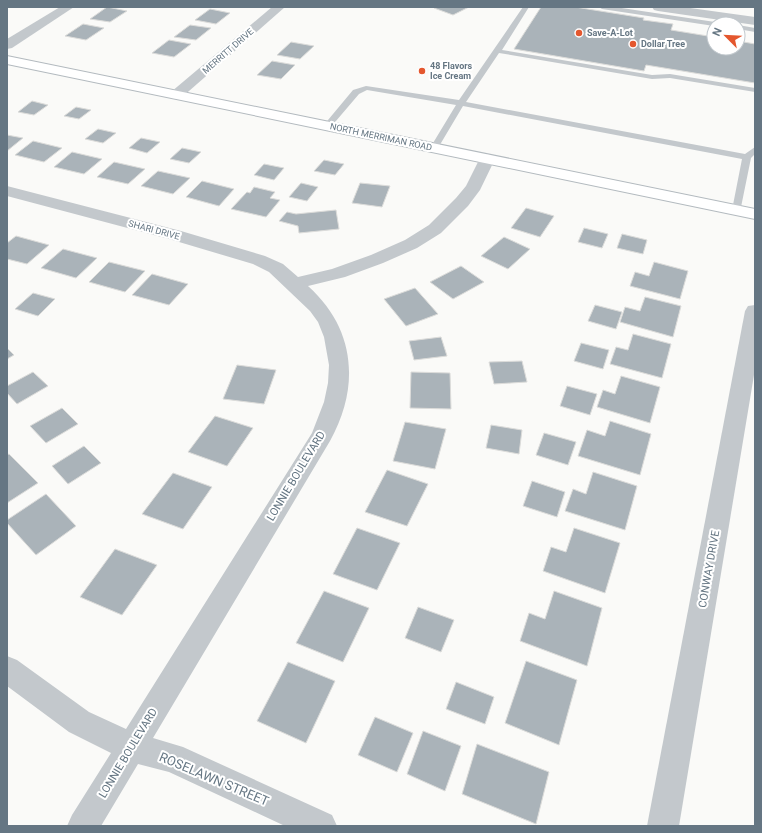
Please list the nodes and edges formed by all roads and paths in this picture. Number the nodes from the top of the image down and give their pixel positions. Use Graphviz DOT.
graph roads {
  1 [pos="68,7"];
  2 [pos="279,7"];
  3 [pos="526,7"];
  4 [pos="602,7"];
  5 [pos="658,7"];
  6 [pos="755,22"];
  7 [pos="706,23"];
  8 [pos="7,45"];
  9 [pos="497,51"];
  10 [pos="7,60"];
  11 [pos="755,90"];
  12 [pos="176,95"];
  13 [pos="461,103"];
  14 [pos="327,126"];
  15 [pos="434,148"];
  16 [pos="755,150"];
  17 [pos="747,157"];
  18 [pos="487,159"];
  19 [pos="7,191"];
  20 [pos="737,210"];
  21 [pos="755,214"];
  22 [pos="294,284"];
  23 [pos="755,311"];
  24 [pos="7,669"];
  25 [pos="132,746"];
  26 [pos="83,826"];
  27 [pos="321,826"];
  28 [pos="663,826"];
  1 -- 8 [label="street"];
  2 -- 12 [label="street, MERRITT DRIVE"];
  3 -- 9 [label="lane"];
  4 -- 7 [label="lane"];
  5 -- 6 [label="street"];
  9 -- 11 [label="lane"];
  9 -- 13 [label="lane"];
  10 -- 12 [label="main road, NORTH MERRIMAN ROAD"];
  12 -- 14 [label="main road, NORTH MERRIMAN ROAD"];
  13 -- 14 [label="lane"];
  13 -- 15 [label="lane"];
  13 -- 17 [label="lane"];
  14 -- 15 [label="main road, NORTH MERRIMAN ROAD"];
  15 -- 18 [label="main road, NORTH MERRIMAN ROAD"];
  16 -- 17 [label="lane"];
  17 -- 20 [label="lane"];
  18 -- 20 [label="main road, NORTH MERRIMAN ROAD"];
  18 -- 22 [label="street"];
  19 -- 22 [label="street, SHARI DRIVE"];
  20 -- 21 [label="main road, NORTH MERRIMAN ROAD"];
  22 -- 25 [label="street, LONNIE BOULEVARD"];
  23 -- 28 [label="street, CONWAY DRIVE"];
  24 -- 25 [label="street, ROSELAWN STREET"];
  25 -- 26 [label="street, LONNIE BOULEVARD"];
  25 -- 27 [label="street, ROSELAWN STREET"];
}
